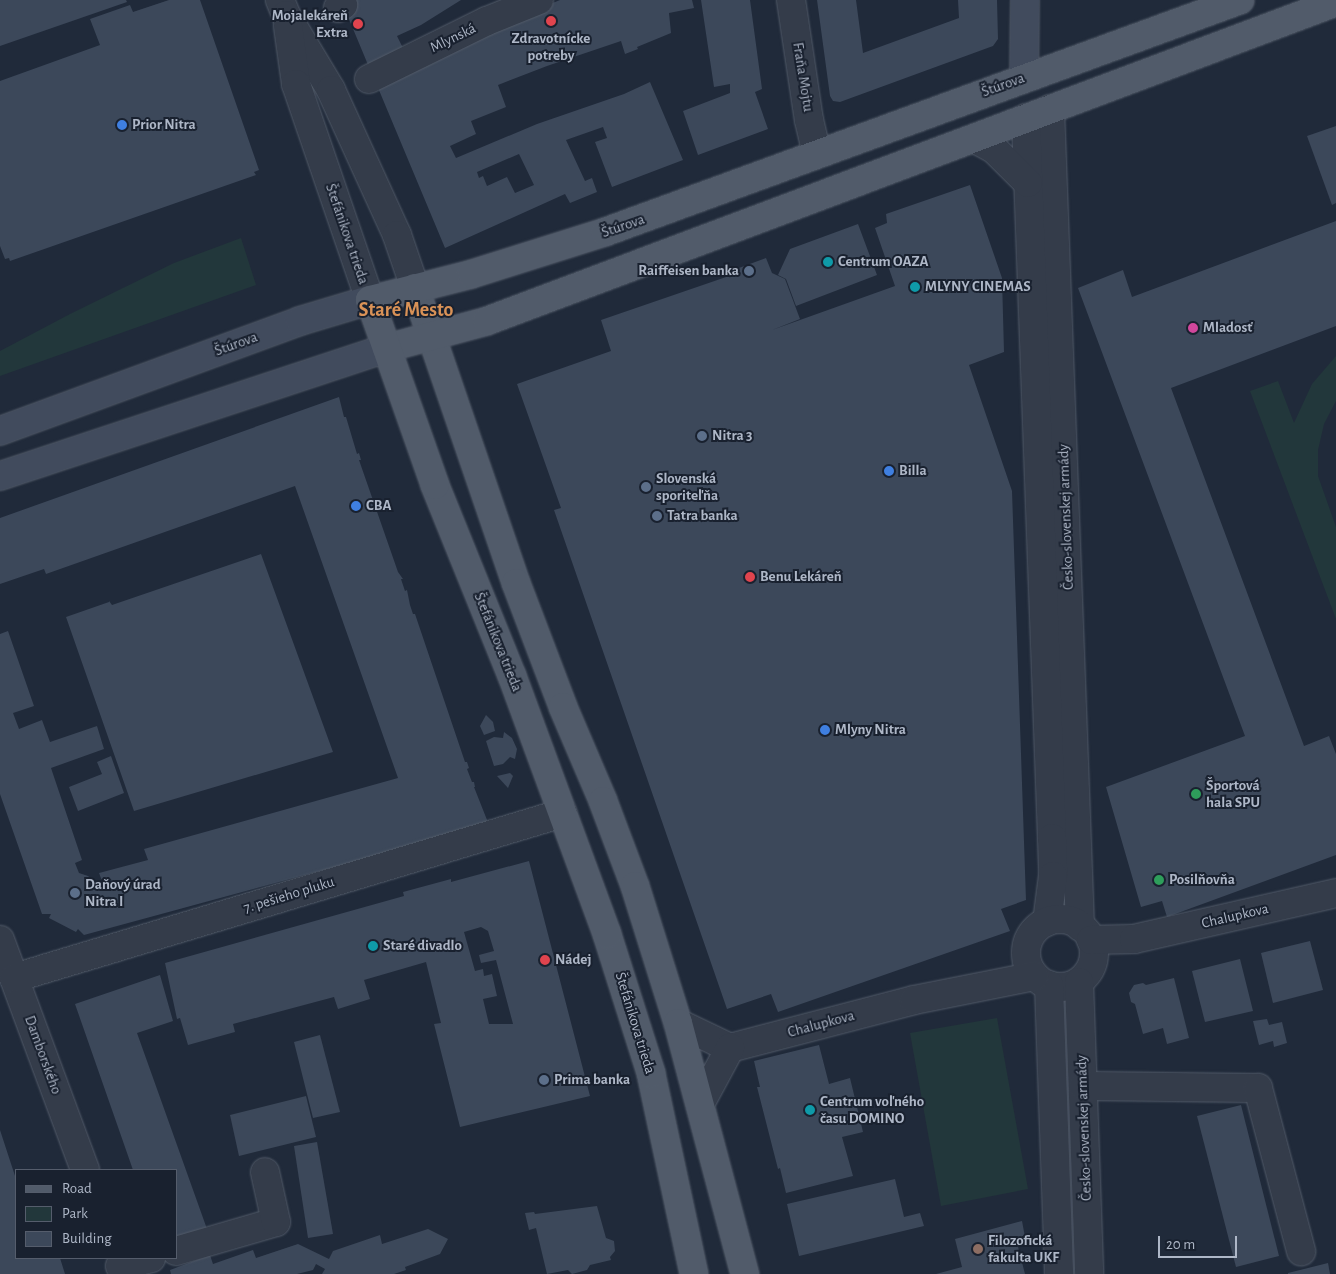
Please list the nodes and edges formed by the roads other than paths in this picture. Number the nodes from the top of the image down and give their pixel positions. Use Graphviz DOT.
graph roads {
  1 [pos="539,0"];
  2 [pos="791,0"];
  3 [pos="1025,0"];
  4 [pos="1039,0"];
  5 [pos="1240,0"];
  6 [pos="1331,4"];
  7 [pos="283,7"];
  8 [pos="1036,74"];
  9 [pos="369,79"];
  10 [pos="1038,113"];
  11 [pos="974,138"];
  12 [pos="817,154"];
  13 [pos="1028,183"];
  14 [pos="415,288"];
  15 [pos="370,300"];
  16 [pos="432,336"];
  17 [pos="387,348"];
  18 [pos="0,431"];
  19 [pos="0,476"];
  20 [pos="603,801"];
  21 [pos="563,813"];
  22 [pos="1336,893"];
  23 [pos="1047,922"];
  24 [pos="0,940"];
  25 [pos="1026,950"];
  26 [pos="1085,953"];
  27 [pos="14,978"];
  28 [pos="1042,981"];
  29 [pos="968,989"];
  30 [pos="678,1023"];
  31 [pos="730,1048"];
  32 [pos="1083,1086"];
  33 [pos="700,1104"];
  34 [pos="85,1169"];
  35 [pos="265,1172"];
  36 [pos="178,1249"];
  37 [pos="1301,1251"];
  38 [pos="147,1259"];
  39 [pos="120,1266"];
  40 [pos="694,1274"];
  41 [pos="745,1274"];
  42 [pos="1059,1274"];
  43 [pos="1089,1274"];
  1 -- 9 [label="street, Mlynská"];
  2 -- 12 [label="street, Fraňa Mojtu"];
  3 -- 8 [label="main road"];
  4 -- 8 [label="main road"];
  5 -- 8 [label="main road, Štúrova"];
  6 -- 10 [label="main road"];
  7 -- 14 [label="street, Štefánikova trieda"];
  7 -- 15 [label="street, Štefánikova trieda"];
  8 -- 10 [label="main road"];
  8 -- 12 [label="main road, Štúrova"];
  10 -- 11 [label="main road"];
  10 -- 13 [label="street, Česko-slovenskej armády"];
  10 -- 26 [label="street, Česko-slovenskej armády"];
  11 -- 13 [label="street"];
  11 -- 16 [label="main road"];
  12 -- 14 [label="main road, Štúrova"];
  13 -- 23 [label="street, Česko-slovenskej armády"];
  14 -- 15 [label="main road, Štúrova"];
  14 -- 16 [label="main road"];
  15 -- 17 [label="main road, Štefánikova trieda"];
  15 -- 18 [label="main road, Štúrova"];
  16 -- 17 [label="main road"];
  16 -- 20 [label="main road"];
  17 -- 19 [label="main road"];
  17 -- 21 [label="main road, Štefánikova trieda"];
  20 -- 21 [label="main road"];
  20 -- 30 [label="main road"];
  21 -- 27 [label="street, 7. pešieho pluku"];
  21 -- 40 [label="main road, Štefánikova trieda"];
  22 -- 26 [label="street, Chalupkova"];
  23 -- 25 [label="street"];
  23 -- 26 [label="street"];
  24 -- 27 [label="street, Damborského"];
  25 -- 28 [label="street"];
  25 -- 29 [label="street, Chalupkova"];
  26 -- 28 [label="street"];
  26 -- 32 [label="street, Česko-slovenskej armády"];
  27 -- 34 [label="street, Damborského"];
  28 -- 29 [label="street, Chalupkova"];
  28 -- 42 [label="street, Česko-slovenskej armády"];
  29 -- 31 [label="street, Chalupkova"];
  30 -- 31 [label="street"];
  30 -- 33 [label="main road"];
  31 -- 33 [label="street"];
  32 -- 37 [label="street"];
  32 -- 43 [label="street, Česko-slovenskej armády"];
  33 -- 41 [label="main road"];
  35 -- 36 [label="street"];
  38 -- 39 [label="street"];
}
